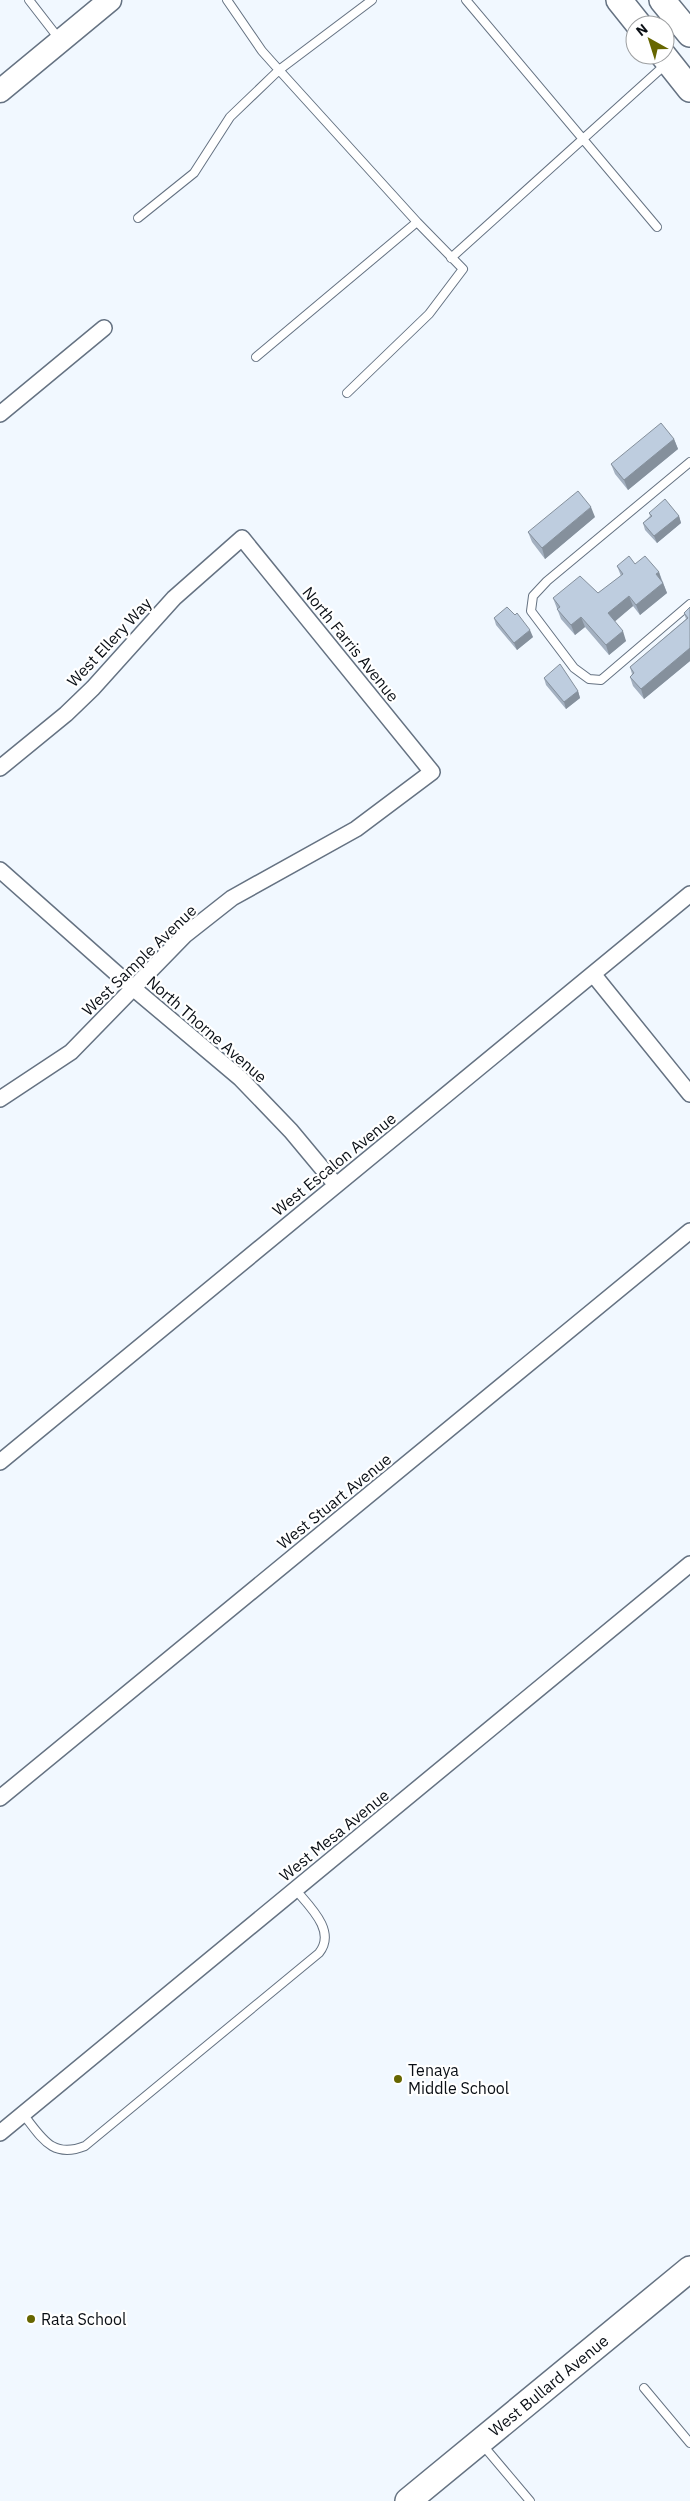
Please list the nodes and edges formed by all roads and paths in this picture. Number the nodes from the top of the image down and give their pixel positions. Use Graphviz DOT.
graph roads {
  1 [pos="29,0"];
  2 [pos="110,0"];
  3 [pos="227,0"];
  4 [pos="372,0"];
  5 [pos="466,0"];
  6 [pos="619,0"];
  7 [pos="662,0"];
  8 [pos="631,15"];
  9 [pos="690,34"];
  10 [pos="61,41"];
  11 [pos="659,65"];
  12 [pos="671,65"];
  13 [pos="279,70"];
  14 [pos="690,89"];
  15 [pos="0,91"];
  16 [pos="582,139"];
  17 [pos="138,218"];
  18 [pos="417,222"];
  19 [pos="657,227"];
  20 [pos="451,258"];
  21 [pos="104,328"];
  22 [pos="256,357"];
  23 [pos="347,393"];
  24 [pos="0,414"];
  25 [pos="690,462"];
  26 [pos="242,538"];
  27 [pos="690,604"];
  28 [pos="0,768"];
  29 [pos="432,772"];
  30 [pos="0,870"];
  31 [pos="690,894"];
  32 [pos="593,974"];
  33 [pos="133,988"];
  34 [pos="690,1094"];
  35 [pos="0,1099"];
  36 [pos="336,1185"];
  37 [pos="690,1231"];
  38 [pos="0,1462"];
  39 [pos="690,1564"];
  40 [pos="0,1798"];
  41 [pos="295,1889"];
  42 [pos="23,2114"];
  43 [pos="0,2133"];
  44 [pos="690,2268"];
  45 [pos="644,2388"];
  46 [pos="480,2441"];
  47 [pos="690,2443"];
  48 [pos="408,2501"];
  49 [pos="530,2501"];
  1 -- 10 [label="lane"];
  2 -- 10 [label="street"];
  3 -- 13 [label="lane"];
  4 -- 13 [label="lane"];
  5 -- 16 [label="lane"];
  6 -- 8 [label="main road"];
  7 -- 9 [label="main road"];
  10 -- 15 [label="street"];
  11 -- 16 [label="lane"];
  12 -- 14 [label="main road"];
  13 -- 17 [label="lane"];
  13 -- 18 [label="lane"];
  16 -- 19 [label="lane"];
  16 -- 20 [label="lane"];
  18 -- 20 [label="lane"];
  18 -- 22 [label="lane"];
  20 -- 23 [label="lane"];
  21 -- 24 [label="street"];
  25 -- 27 [label="lane"];
  26 -- 28 [label="street, West Ellery Way"];
  26 -- 29 [label="street, North Farris Avenue"];
  29 -- 33 [label="street, West Sample Avenue"];
  30 -- 33 [label="street, North Thorne Avenue"];
  31 -- 32 [label="street, West Escalon Avenue"];
  32 -- 34 [label="street"];
  32 -- 36 [label="street, West Escalon Avenue"];
  33 -- 35 [label="street, West Sample Avenue"];
  33 -- 36 [label="street, North Thorne Avenue"];
  36 -- 38 [label="street, West Escalon Avenue"];
  37 -- 40 [label="street, West Stuart Avenue"];
  39 -- 41 [label="street, West Mesa Avenue"];
  41 -- 42 [label="street, West Mesa Avenue"];
  41 -- 42 [label="lane"];
  42 -- 43 [label="street, West Mesa Avenue"];
  44 -- 46 [label="main road, West Bullard Avenue"];
  45 -- 47 [label="lane"];
  46 -- 48 [label="main road, West Bullard Avenue"];
  46 -- 49 [label="lane"];
}
